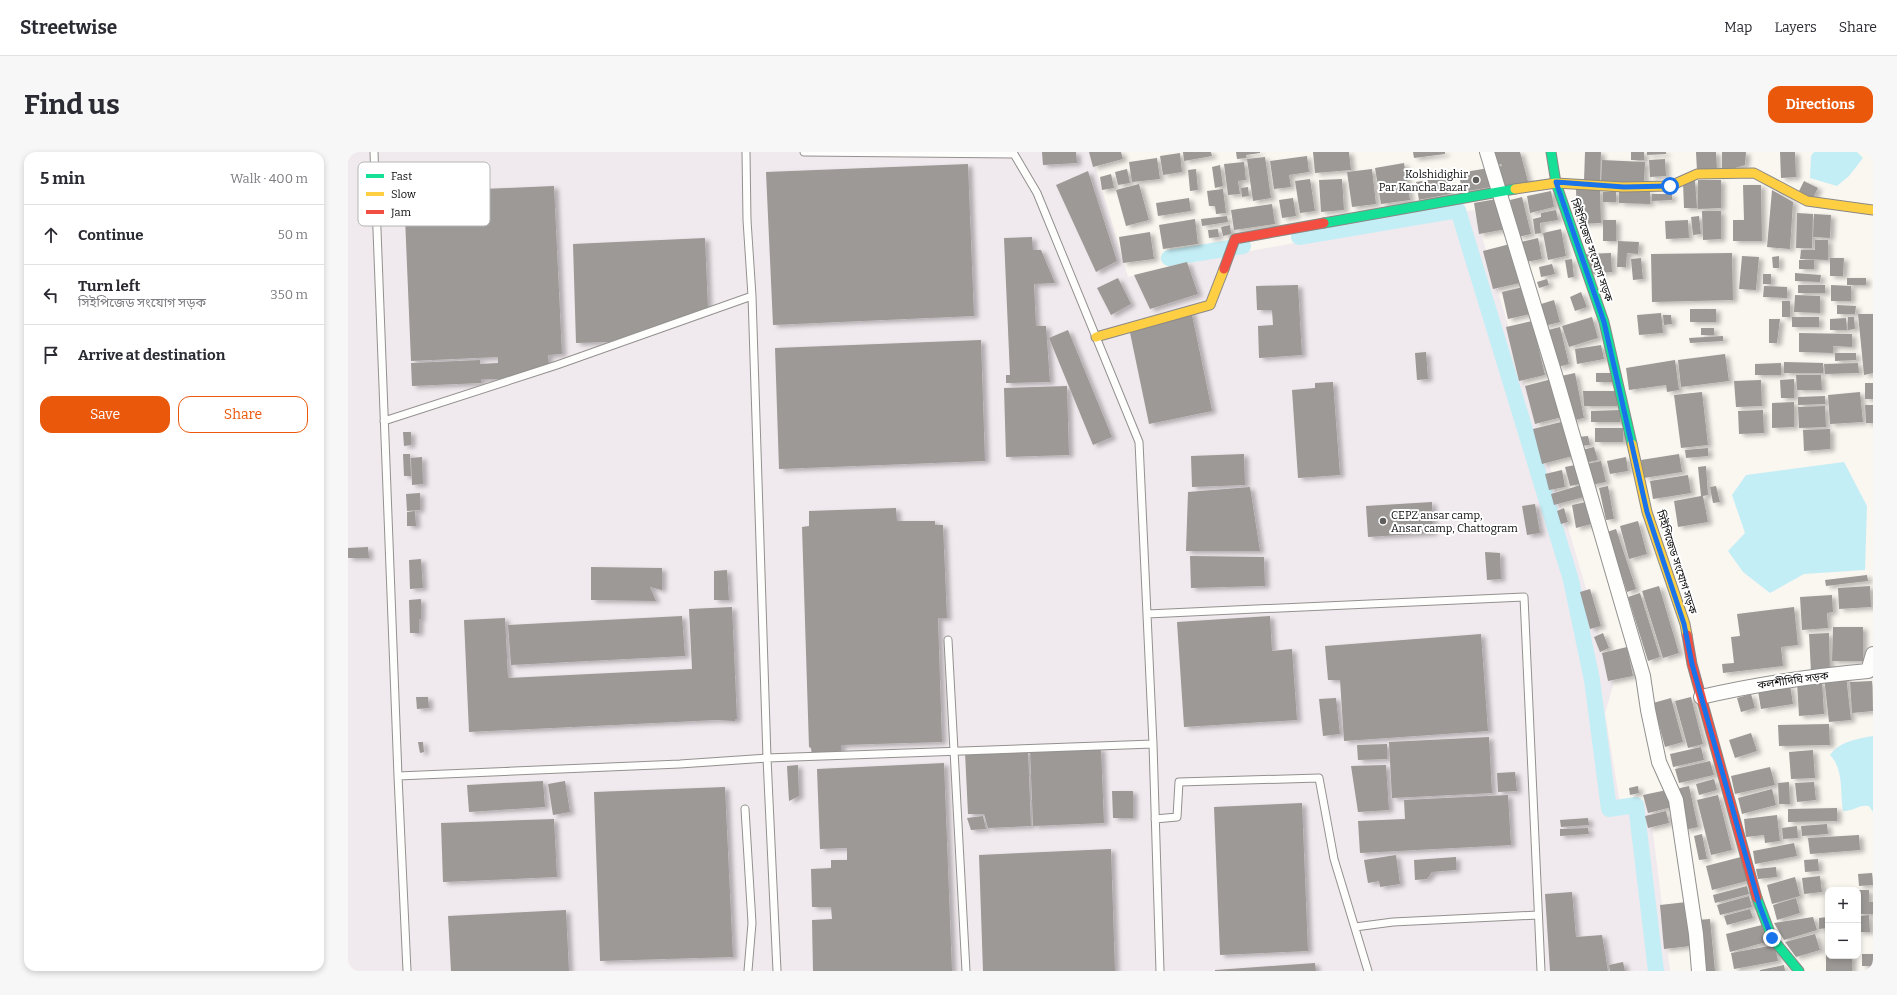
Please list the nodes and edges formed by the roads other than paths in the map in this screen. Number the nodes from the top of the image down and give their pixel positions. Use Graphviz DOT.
graph roads {
  1 [pos="374,152"];
  2 [pos="746,152"];
  3 [pos="804,152"];
  4 [pos="1487,152"];
  5 [pos="1551,152"];
  6 [pos="374,162"];
  7 [pos="1556,182"];
  8 [pos="1499,191"];
  9 [pos="1873,210"];
  10 [pos="377,226"];
  11 [pos="752,296"];
  12 [pos="1096,337"];
  13 [pos="384,421"];
  14 [pos="1147,614"];
  15 [pos="948,640"];
  16 [pos="1873,654"];
  17 [pos="1871,674"];
  18 [pos="1701,697"];
  19 [pos="1153,744"];
  20 [pos="953,751"];
  21 [pos="767,758"];
  22 [pos="398,776"];
  23 [pos="745,809"];
  24 [pos="1155,819"];
  25 [pos="1537,915"];
  26 [pos="1355,927"];
  27 [pos="407,971"];
  28 [pos="748,971"];
  29 [pos="777,971"];
  30 [pos="966,971"];
  31 [pos="1160,971"];
  32 [pos="1368,971"];
  33 [pos="1540,971"];
  34 [pos="1699,971"];
  35 [pos="1799,971"];
  1 -- 6 [label="lane"];
  2 -- 11 [label="lane"];
  3 -- 12 [label="lane"];
  4 -- 8 [label="street"];
  5 -- 7 [label="street, সিইপিজেড সংযোগ সড়ক"];
  7 -- 8 [label="street"];
  7 -- 9 [label="street"];
  7 -- 18 [label="street, সিইপিজেড সংযোগ সড়ক"];
  8 -- 12 [label="street"];
  8 -- 34 [label="street"];
  10 -- 13 [label="lane"];
  11 -- 13 [label="lane"];
  11 -- 21 [label="lane"];
  12 -- 14 [label="lane"];
  13 -- 22 [label="lane"];
  14 -- 19 [label="lane"];
  14 -- 25 [label="lane"];
  15 -- 20 [label="lane"];
  16 -- 17 [label="street, কলশীদিঘি সড়ক"];
  17 -- 18 [label="street, কলশীদিঘি সড়ক"];
  18 -- 35 [label="street, সিইপিজেড সংযোগ সড়ক"];
  19 -- 20 [label="lane"];
  19 -- 24 [label="lane"];
  20 -- 21 [label="lane"];
  20 -- 30 [label="lane"];
  21 -- 22 [label="lane"];
  21 -- 29 [label="lane"];
  22 -- 27 [label="lane"];
  23 -- 28 [label="lane"];
  24 -- 26 [label="lane"];
  24 -- 31 [label="lane"];
  25 -- 26 [label="lane"];
  25 -- 33 [label="lane"];
  26 -- 32 [label="lane"];
}
